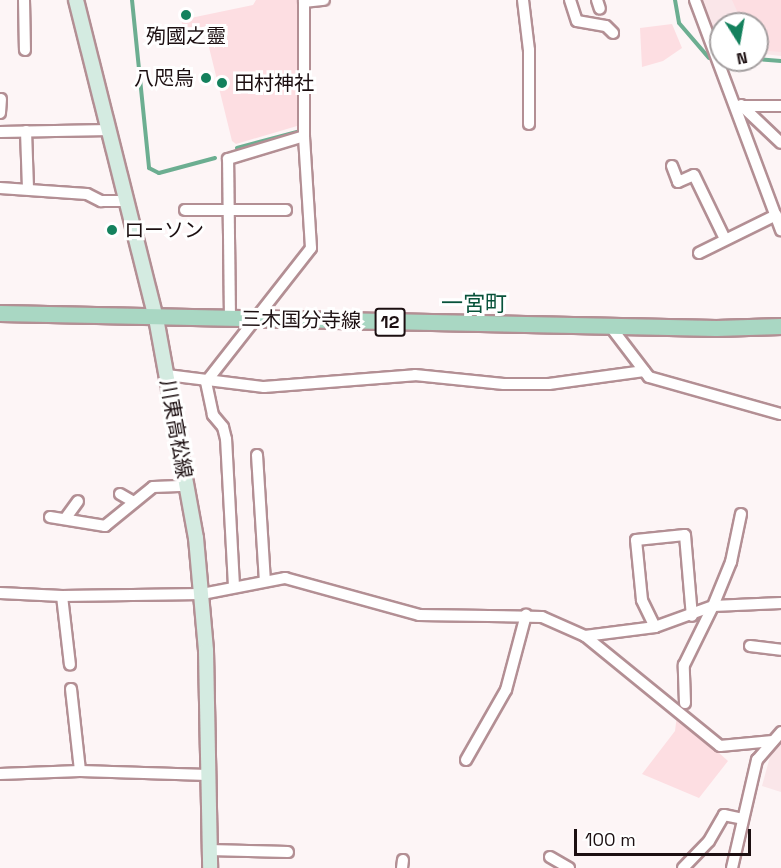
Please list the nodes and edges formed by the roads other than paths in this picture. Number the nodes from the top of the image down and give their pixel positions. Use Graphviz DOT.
graph roads {
  1 [pos="24,0"];
  2 [pos="76,0"];
  3 [pos="324,0"];
  4 [pos="523,0"];
  5 [pos="570,0"];
  6 [pos="695,0"];
  7 [pos="304,1"];
  8 [pos="613,33"];
  9 [pos="25,50"];
  10 [pos="1,99"];
  11 [pos="738,106"];
  12 [pos="781,106"];
  13 [pos="0,113"];
  14 [pos="529,124"];
  15 [pos="110,130"];
  16 [pos="26,131"];
  17 [pos="0,132"];
  18 [pos="304,136"];
  19 [pos="781,143"];
  20 [pos="672,166"];
  21 [pos="0,188"];
  22 [pos="28,188"];
  23 [pos="127,201"];
  24 [pos="185,210"];
  25 [pos="227,210"];
  26 [pos="286,210"];
  27 [pos="776,215"];
  28 [pos="781,230"];
  29 [pos="725,239"];
  30 [pos="699,253"];
  31 [pos="0,313"];
  32 [pos="156,318"];
  33 [pos="230,318"];
  34 [pos="256,319"];
  35 [pos="610,326"];
  36 [pos="781,326"];
  37 [pos="644,371"];
  38 [pos="167,375"];
  39 [pos="206,382"];
  40 [pos="781,414"];
  41 [pos="257,455"];
  42 [pos="186,486"];
  43 [pos="120,494"];
  44 [pos="78,501"];
  45 [pos="134,502"];
  46 [pos="741,514"];
  47 [pos="50,517"];
  48 [pos="65,519"];
  49 [pos="265,581"];
  50 [pos="234,586"];
  51 [pos="0,592"];
  52 [pos="202,594"];
  53 [pos="62,596"];
  54 [pos="781,603"];
  55 [pos="713,606"];
  56 [pos="526,615"];
  57 [pos="692,616"];
  58 [pos="655,627"];
  59 [pos="585,636"];
  60 [pos="750,646"];
  61 [pos="781,650"];
  62 [pos="70,665"];
  63 [pos="71,689"];
  64 [pos="685,703"];
  65 [pos="781,732"];
  66 [pos="773,741"];
  67 [pos="466,760"];
  68 [pos="80,771"];
  69 [pos="0,774"];
  70 [pos="208,776"];
  71 [pos="743,819"];
  72 [pos="209,850"];
  73 [pos="288,852"];
  74 [pos="550,857"];
  75 [pos="210,868"];
  76 [pos="569,868"];
  77 [pos="683,868"];
  78 [pos="732,868"];
  1 -- 9 [label="street"];
  2 -- 15 [label="main road, 川東高松線"];
  3 -- 7 [label="street"];
  4 -- 14 [label="street"];
  5 -- 8 [label="street"];
  6 -- 11 [label="street"];
  7 -- 18 [label="street"];
  10 -- 13 [label="street"];
  11 -- 12 [label="street"];
  11 -- 19 [label="street"];
  11 -- 27 [label="street"];
  15 -- 16 [label="street"];
  15 -- 23 [label="main road, 川東高松線"];
  16 -- 17 [label="street"];
  16 -- 22 [label="street"];
  18 -- 25 [label="street"];
  18 -- 34 [label="street"];
  20 -- 29 [label="street"];
  21 -- 22 [label="street"];
  22 -- 23 [label="street"];
  23 -- 32 [label="main road, 川東高松線"];
  24 -- 25 [label="street"];
  25 -- 26 [label="street"];
  25 -- 33 [label="street"];
  27 -- 28 [label="street"];
  27 -- 29 [label="street"];
  29 -- 30 [label="street"];
  31 -- 32 [label="main road, 三木国分寺線 / 12"];
  32 -- 33 [label="main road, 三木国分寺線 / 12"];
  32 -- 38 [label="main road, 川東高松線"];
  33 -- 34 [label="main road, 三木国分寺線 / 12"];
  34 -- 35 [label="main road, 三木国分寺線 / 12"];
  34 -- 39 [label="street"];
  35 -- 36 [label="main road, 三木国分寺線 / 12"];
  35 -- 37 [label="street"];
  37 -- 39 [label="street"];
  37 -- 40 [label="street"];
  38 -- 39 [label="street"];
  38 -- 42 [label="main road, 川東高松線"];
  39 -- 50 [label="street"];
  41 -- 49 [label="street"];
  42 -- 45 [label="street"];
  42 -- 52 [label="main road, 川東高松線"];
  43 -- 45 [label="street"];
  44 -- 48 [label="street"];
  45 -- 48 [label="street"];
  46 -- 55 [label="street"];
  47 -- 48 [label="street"];
  49 -- 50 [label="street"];
  49 -- 56 [label="street"];
  50 -- 52 [label="street"];
  51 -- 53 [label="street"];
  52 -- 53 [label="street"];
  52 -- 70 [label="main road, 川東高松線"];
  53 -- 62 [label="street"];
  54 -- 55 [label="street"];
  55 -- 57 [label="street"];
  55 -- 64 [label="street"];
  56 -- 59 [label="street"];
  56 -- 67 [label="street"];
  57 -- 58 [label="street"];
  57 -- 58 [label="street"];
  58 -- 59 [label="street"];
  59 -- 66 [label="street"];
  60 -- 61 [label="street"];
  63 -- 68 [label="street"];
  65 -- 66 [label="street"];
  66 -- 71 [label="street"];
  68 -- 69 [label="street"];
  68 -- 70 [label="street"];
  70 -- 72 [label="main road, 川東高松線"];
  71 -- 77 [label="street"];
  71 -- 78 [label="street"];
  72 -- 73 [label="street"];
  72 -- 75 [label="main road, 川東高松線"];
  74 -- 76 [label="street"];
}
